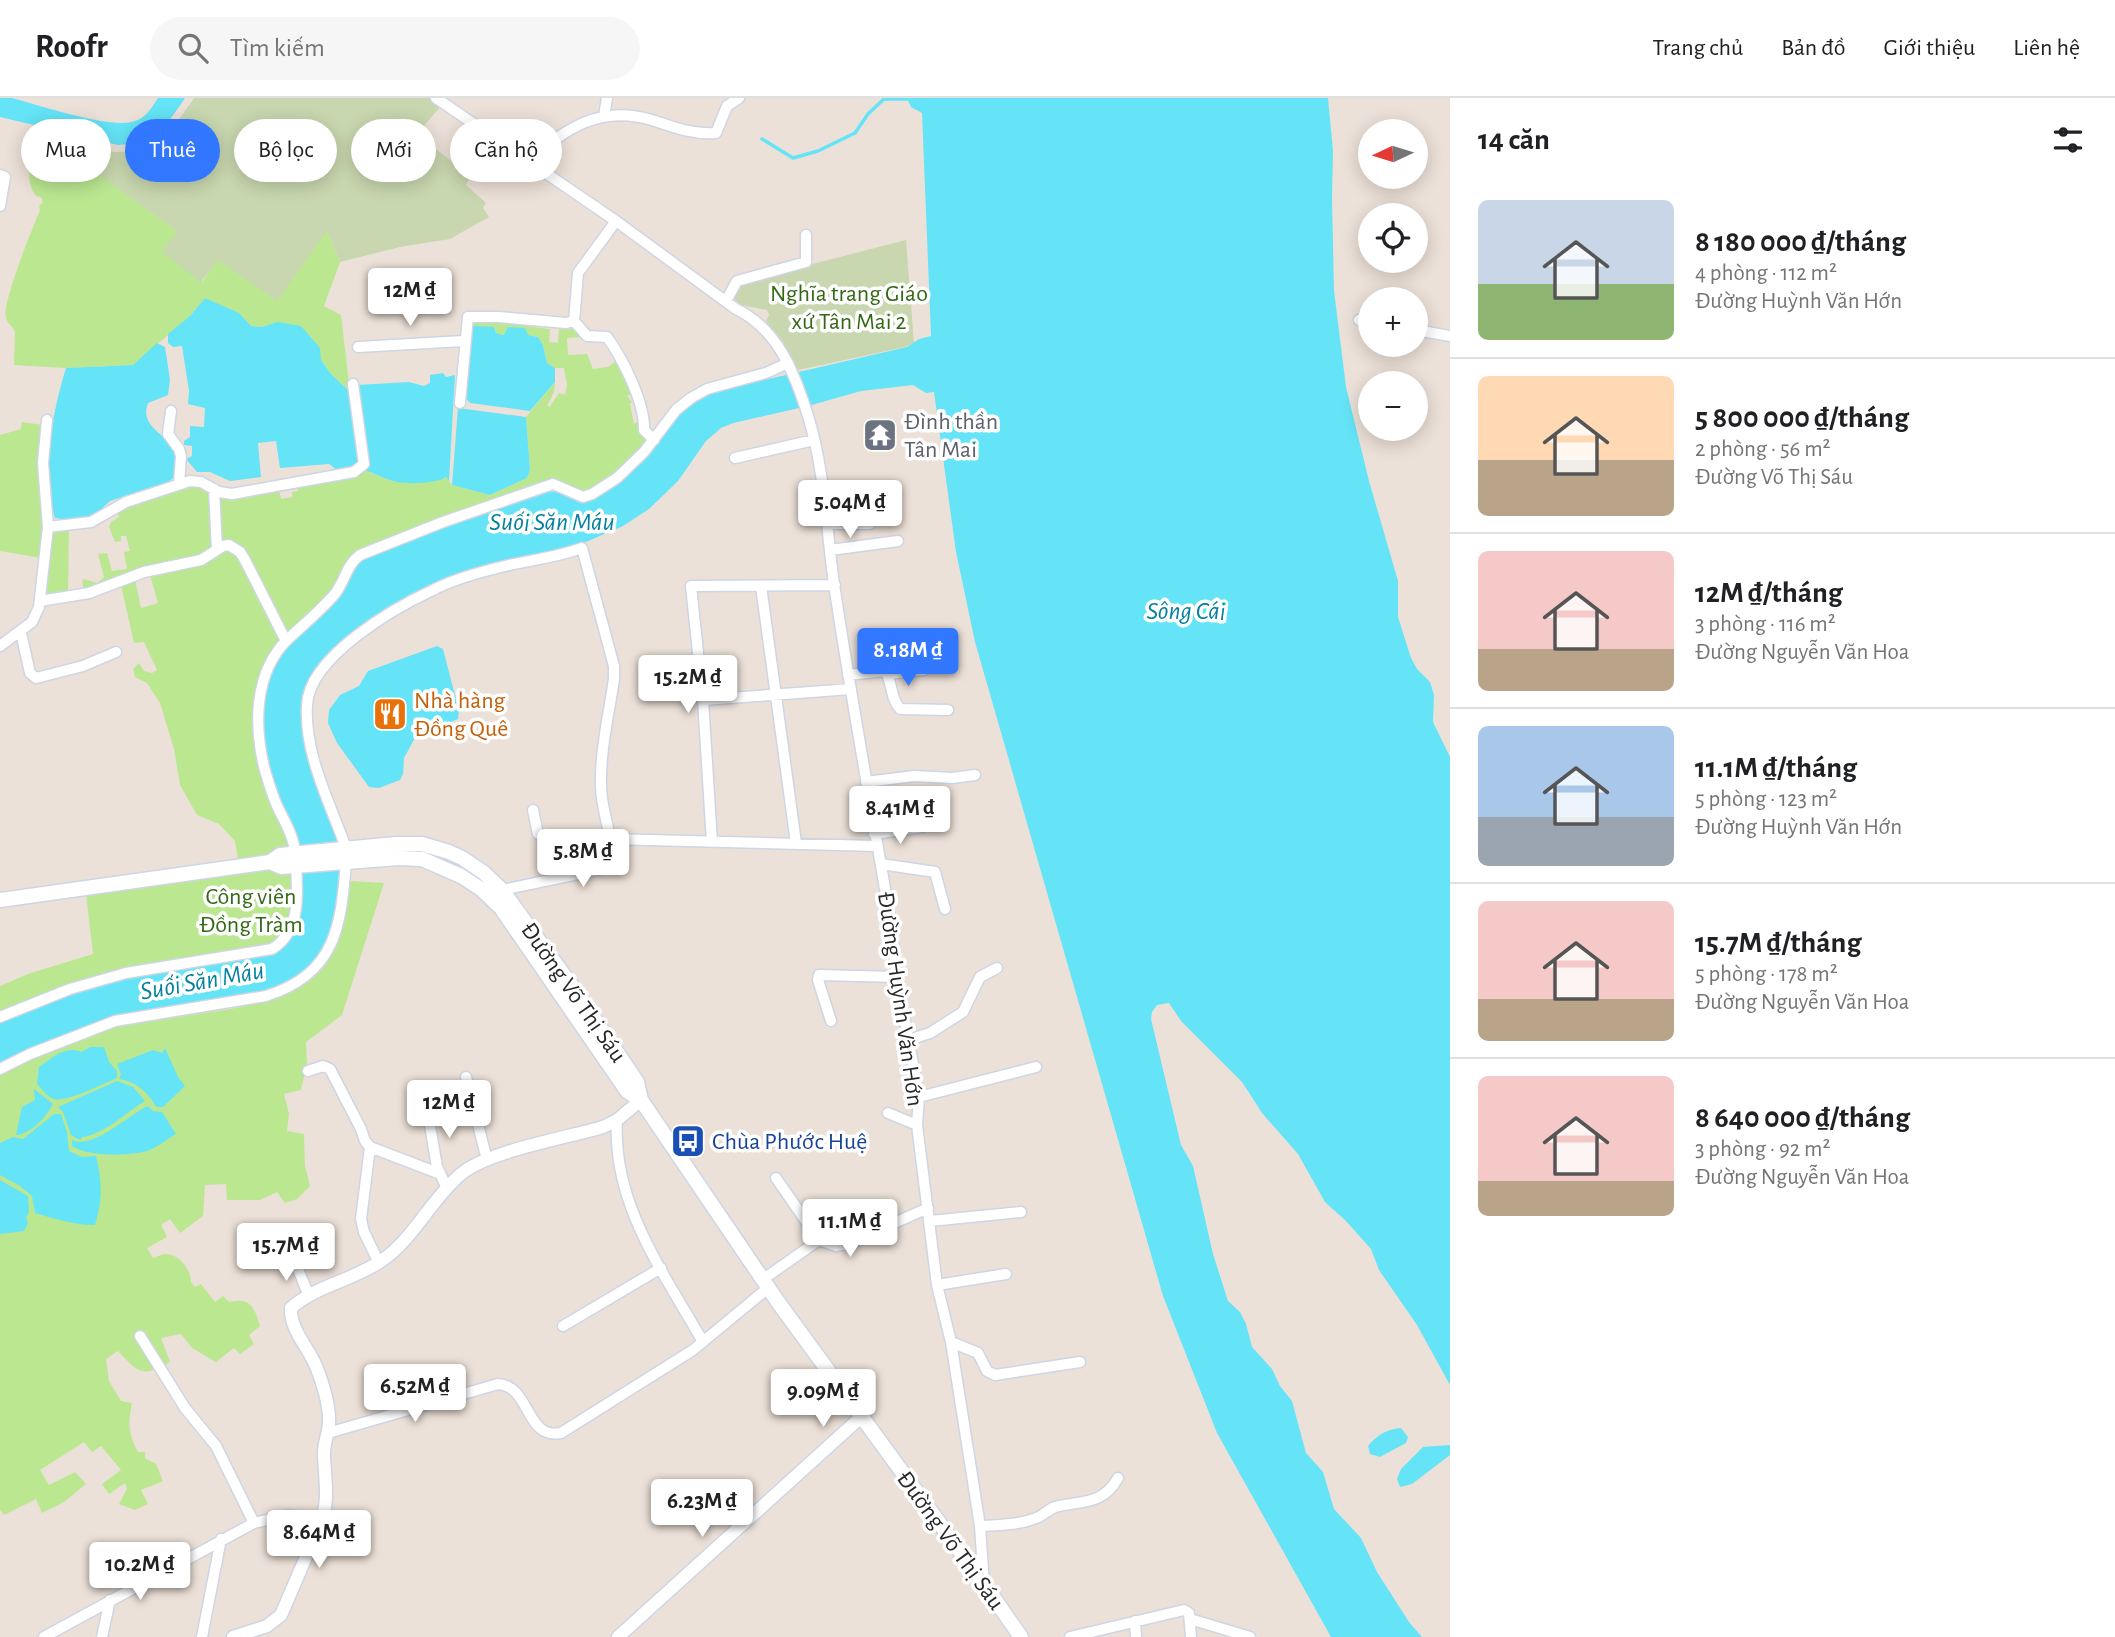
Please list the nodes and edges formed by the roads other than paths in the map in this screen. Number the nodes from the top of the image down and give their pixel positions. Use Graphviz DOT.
graph roads {
  1 [pos="436,98"];
  2 [pos="739,98"];
  3 [pos="603,100"];
  4 [pos="604,116"];
  5 [pos="467,119"];
  6 [pos="562,134"];
  7 [pos="0,175"];
  8 [pos="559,182"];
  9 [pos="0,206"];
  10 [pos="616,221"];
  11 [pos="806,235"];
  12 [pos="726,301"];
  13 [pos="574,321"];
  14 [pos="1428,332"];
  15 [pos="1450,336"];
  16 [pos="464,341"];
  17 [pos="358,347"];
  18 [pos="788,363"];
  19 [pos="353,384"];
  20 [pos="460,402"];
  21 [pos="171,411"];
  22 [pos="47,420"];
  23 [pos="654,440"];
  24 [pos="814,440"];
  25 [pos="735,458"];
  26 [pos="180,484"];
  27 [pos="214,489"];
  28 [pos="828,524"];
  29 [pos="870,524"];
  30 [pos="48,527"];
  31 [pos="898,541"];
  32 [pos="218,550"];
  33 [pos="830,550"];
  34 [pos="835,585"];
  35 [pos="761,586"];
  36 [pos="40,601"];
  37 [pos="20,633"];
  38 [pos="286,641"];
  39 [pos="0,646"];
  40 [pos="116,652"];
  41 [pos="924,670"];
  42 [pos="888,674"];
  43 [pos="849,675"];
  44 [pos="851,689"];
  45 [pos="775,694"];
  46 [pos="702,700"];
  47 [pos="948,710"];
  48 [pos="975,775"];
  49 [pos="866,782"];
  50 [pos="533,810"];
  51 [pos="922,827"];
  52 [pos="610,837"];
  53 [pos="875,840"];
  54 [pos="712,842"];
  55 [pos="796,844"];
  56 [pos="346,855"];
  57 [pos="296,860"];
  58 [pos="881,864"];
  59 [pos="502,890"];
  60 [pos="0,900"];
  61 [pos="945,909"];
  62 [pos="997,968"];
  63 [pos="897,977"];
  64 [pos="0,1017"];
  65 [pos="831,1021"];
  66 [pos="908,1040"];
  67 [pos="1036,1067"];
  68 [pos="0,1069"];
  69 [pos="308,1071"];
  70 [pos="466,1077"];
  71 [pos="919,1097"];
  72 [pos="641,1100"];
  73 [pos="426,1102"];
  74 [pos="888,1113"];
  75 [pos="617,1120"];
  76 [pos="918,1125"];
  77 [pos="370,1147"];
  78 [pos="487,1160"];
  79 [pos="439,1172"];
  80 [pos="776,1178"];
  81 [pos="447,1188"];
  82 [pos="928,1208"];
  83 [pos="1021,1212"];
  84 [pos="930,1221"];
  85 [pos="819,1240"];
  86 [pos="293,1257"];
  87 [pos="379,1263"];
  88 [pos="661,1268"];
  89 [pos="1006,1274"];
  90 [pos="765,1284"];
  91 [pos="937,1285"];
  92 [pos="309,1296"];
  93 [pos="563,1326"];
  94 [pos="140,1336"];
  95 [pos="703,1342"];
  96 [pos="951,1342"];
  97 [pos="1080,1362"];
  98 [pos="861,1416"];
  99 [pos="328,1433"];
  100 [pos="1118,1478"];
  101 [pos="322,1520"];
  102 [pos="254,1522"];
  103 [pos="980,1526"];
  104 [pos="221,1539"];
  105 [pos="985,1584"];
  106 [pos="110,1600"];
  107 [pos="1190,1619"];
  108 [pos="1135,1622"];
  109 [pos="44,1637"];
  110 [pos="102,1637"];
  111 [pos="202,1637"];
  112 [pos="233,1637"];
  113 [pos="618,1637"];
  114 [pos="1020,1637"];
  115 [pos="1070,1637"];
  116 [pos="1136,1637"];
  117 [pos="1191,1637"];
  118 [pos="1250,1637"];
  1 -- 5 [label="street"];
  2 -- 4 [label="street"];
  3 -- 4 [label="street"];
  4 -- 6 [label="street"];
  7 -- 9 [label="street"];
  8 -- 10 [label="street"];
  10 -- 12 [label="street"];
  10 -- 13 [label="street"];
  11 -- 12 [label="street"];
  12 -- 18 [label="street"];
  13 -- 16 [label="street"];
  13 -- 23 [label="street"];
  14 -- 15 [label="street"];
  16 -- 17 [label="street"];
  16 -- 20 [label="street"];
  18 -- 23 [label="street"];
  18 -- 24 [label="street, Đường Huỳnh Văn Hớn"];
  19 -- 27 [label="street"];
  21 -- 26 [label="street"];
  22 -- 30 [label="street"];
  23 -- 38 [label="street"];
  24 -- 25 [label="street"];
  24 -- 28 [label="street, Đường Huỳnh Văn Hớn"];
  26 -- 27 [label="street"];
  26 -- 30 [label="street"];
  27 -- 32 [label="street"];
  28 -- 29 [label="street"];
  28 -- 33 [label="street, Đường Huỳnh Văn Hớn"];
  30 -- 36 [label="street"];
  31 -- 33 [label="street"];
  32 -- 36 [label="street"];
  32 -- 38 [label="street"];
  33 -- 34 [label="street, Đường Huỳnh Văn Hớn"];
  34 -- 35 [label="street"];
  34 -- 43 [label="street, Đường Huỳnh Văn Hớn"];
  35 -- 45 [label="street"];
  35 -- 46 [label="street"];
  36 -- 37 [label="street"];
  37 -- 39 [label="street"];
  37 -- 40 [label="street"];
  38 -- 57 [label="street"];
  41 -- 42 [label="street"];
  42 -- 43 [label="street"];
  42 -- 47 [label="street"];
  43 -- 44 [label="street, Đường Huỳnh Văn Hớn"];
  44 -- 45 [label="street"];
  44 -- 49 [label="street, Đường Huỳnh Văn Hớn"];
  45 -- 46 [label="street"];
  45 -- 55 [label="street"];
  46 -- 54 [label="street"];
  48 -- 49 [label="street"];
  49 -- 53 [label="street, Đường Huỳnh Văn Hớn"];
  50 -- 52 [label="street"];
  51 -- 53 [label="street"];
  52 -- 54 [label="street"];
  52 -- 56 [label="street"];
  52 -- 59 [label="street"];
  53 -- 55 [label="street"];
  53 -- 58 [label="street, Đường Huỳnh Văn Hớn"];
  54 -- 55 [label="street"];
  56 -- 57 [label="main road"];
  56 -- 59 [label="main road, Đường Võ Thị Sáu"];
  56 -- 68 [label="street"];
  56 -- 72 [label="main road, Đường Võ Thị Sáu"];
  57 -- 60 [label="main road"];
  57 -- 64 [label="street"];
  58 -- 61 [label="street"];
  58 -- 63 [label="street, Đường Huỳnh Văn Hớn"];
  59 -- 72 [label="main road, Đường Võ Thị Sáu"];
  62 -- 66 [label="street"];
  63 -- 65 [label="street"];
  63 -- 66 [label="street, Đường Huỳnh Văn Hớn"];
  66 -- 71 [label="street, Đường Huỳnh Văn Hớn"];
  67 -- 71 [label="street"];
  69 -- 77 [label="street"];
  70 -- 78 [label="street"];
  71 -- 76 [label="street, Đường Huỳnh Văn Hớn"];
  72 -- 75 [label="street"];
  72 -- 90 [label="main road, Đường Võ Thị Sáu"];
  73 -- 79 [label="street"];
  74 -- 76 [label="street"];
  75 -- 78 [label="street"];
  75 -- 88 [label="street"];
  76 -- 82 [label="street, Đường Huỳnh Văn Hớn"];
  77 -- 79 [label="street"];
  77 -- 87 [label="street"];
  78 -- 81 [label="street"];
  79 -- 81 [label="street"];
  80 -- 85 [label="street"];
  81 -- 87 [label="street"];
  82 -- 84 [label="street, Đường Huỳnh Văn Hớn"];
  82 -- 85 [label="street"];
  83 -- 84 [label="street"];
  84 -- 91 [label="street, Đường Huỳnh Văn Hớn"];
  85 -- 90 [label="street"];
  86 -- 92 [label="street"];
  87 -- 92 [label="street"];
  88 -- 93 [label="street"];
  88 -- 95 [label="street"];
  89 -- 91 [label="street"];
  90 -- 95 [label="street"];
  90 -- 98 [label="main road, Đường Võ Thị Sáu"];
  91 -- 96 [label="street, Đường Huỳnh Văn Hớn"];
  92 -- 99 [label="street"];
  94 -- 102 [label="street"];
  95 -- 99 [label="street"];
  96 -- 97 [label="street"];
  96 -- 103 [label="street, Đường Huỳnh Văn Hớn"];
  98 -- 105 [label="main road, Đường Võ Thị Sáu"];
  98 -- 113 [label="street"];
  99 -- 101 [label="street"];
  100 -- 103 [label="street"];
  101 -- 102 [label="street"];
  101 -- 112 [label="street"];
  102 -- 104 [label="street"];
  103 -- 105 [label="street, Đường Huỳnh Văn Hớn"];
  104 -- 106 [label="street"];
  104 -- 111 [label="street"];
  105 -- 114 [label="main road, Đường Võ Thị Sáu"];
  106 -- 109 [label="street"];
  106 -- 110 [label="street"];
  107 -- 108 [label="street"];
  107 -- 117 [label="street"];
  107 -- 118 [label="street"];
  108 -- 115 [label="street"];
  108 -- 116 [label="street"];
}
